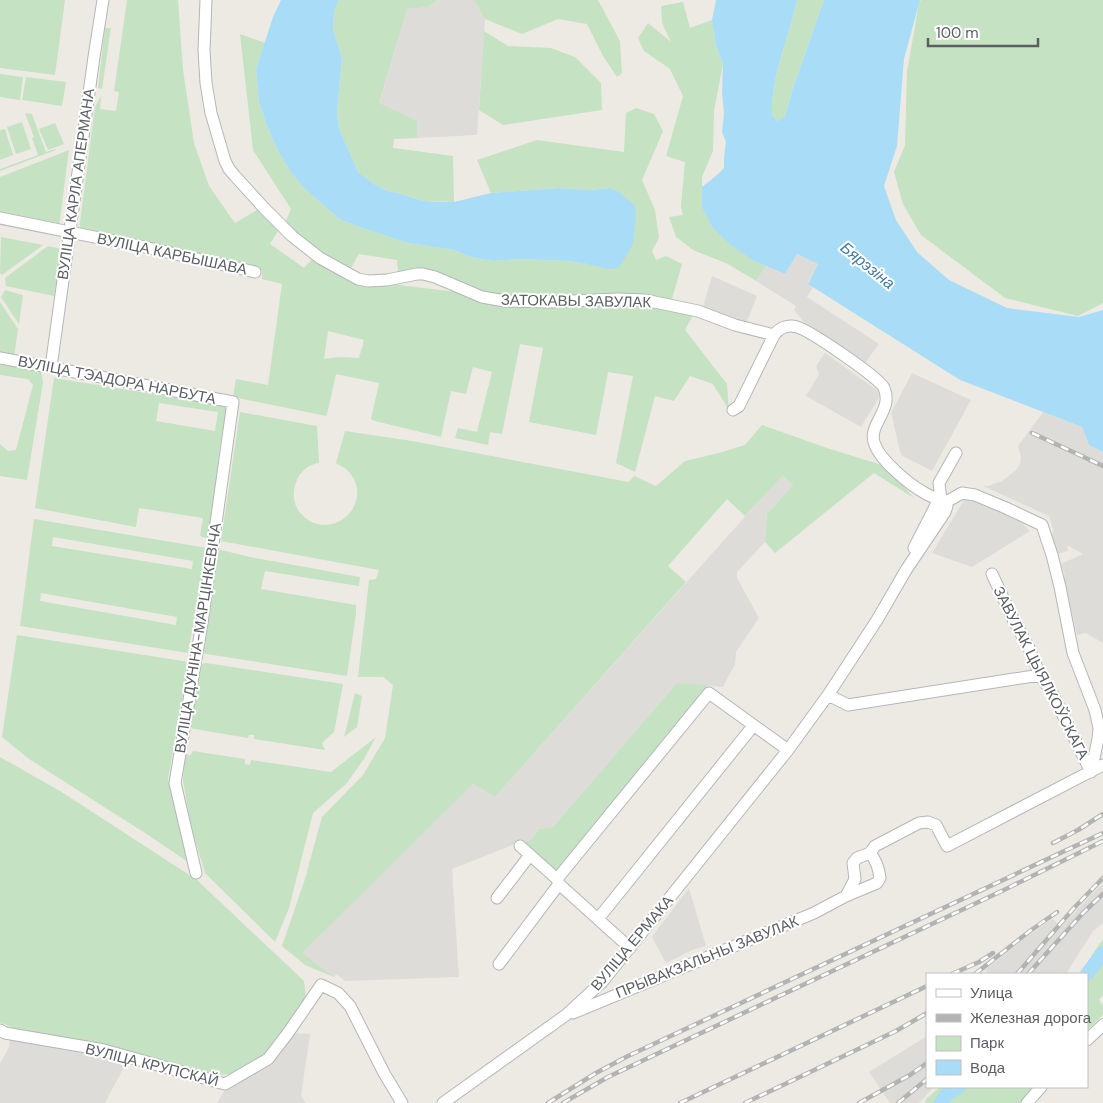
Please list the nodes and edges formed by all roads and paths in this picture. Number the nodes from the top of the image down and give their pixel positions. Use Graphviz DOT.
graph roads {
  1 [pos="103,0"];
  2 [pos="206,0"];
  3 [pos="0,218"];
  4 [pos="70,232"];
  5 [pos="255,272"];
  6 [pos="774,335"];
  7 [pos="0,358"];
  8 [pos="51,367"];
  9 [pos="233,402"];
  10 [pos="733,410"];
  11 [pos="956,452"];
  12 [pos="944,501"];
  13 [pos="992,574"];
  14 [pos="1040,675"];
  15 [pos="828,695"];
  16 [pos="753,726"];
  17 [pos="788,750"];
  18 [pos="1103,765"];
  19 [pos="1091,772"];
  20 [pos="520,846"];
  21 [pos="870,852"];
  22 [pos="530,855"];
  23 [pos="196,873"];
  24 [pos="558,882"];
  25 [pos="846,896"];
  26 [pos="497,898"];
  27 [pos="598,919"];
  28 [pos="630,948"];
  29 [pos="499,964"];
  30 [pos="566,1015"];
  31 [pos="1103,1025"];
  32 [pos="2,1035"];
  33 [pos="1088,1039"];
  34 [pos="1040,1088"];
  35 [pos="402,1103"];
  36 [pos="443,1103"];
  37 [pos="1027,1103"];
  1 -- 4 [label="street, ВУЛІЦА КАРЛА АПЕРМАНА"];
  2 -- 6 [label="street, ЗАТОКАВЫ ЗАВУЛАК"];
  3 -- 4 [label="street, ВУЛІЦА КАРБЫШАВА"];
  4 -- 5 [label="street, ВУЛІЦА КАРБЫШАВА"];
  4 -- 8 [label="street, ВУЛІЦА КАРЛА АПЕРМАНА"];
  6 -- 10 [label="street"];
  6 -- 12 [label="street"];
  7 -- 8 [label="street, ВУЛІЦА ТЭАДОРА НАРБУТА"];
  8 -- 9 [label="street, ВУЛІЦА ТЭАДОРА НАРБУТА"];
  9 -- 23 [label="street, ВУЛІЦА ДУНІНА-МАРЦІНКЕВІЧА"];
  11 -- 12 [label="street"];
  12 -- 15 [label="street, ВУЛІЦА ЕРМАКА"];
  12 -- 19 [label="street, ЗАВУЛАК ЦЫЯЛКОЎСКАГА"];
  13 -- 14 [label="street, ЗАВУЛАК ЦЫЯЛКОЎСКАГА"];
  14 -- 15 [label="street"];
  14 -- 19 [label="street, ЗАВУЛАК ЦЫЯЛКОЎСКАГА"];
  15 -- 17 [label="street, ВУЛІЦА ЕРМАКА"];
  16 -- 17 [label="street"];
  16 -- 24 [label="street"];
  16 -- 27 [label="street"];
  17 -- 28 [label="street, ВУЛІЦА ЕРМАКА"];
  18 -- 19 [label="street"];
  19 -- 21 [label="street"];
  20 -- 22 [label="street"];
  21 -- 25 [label="street"];
  21 -- 25 [label="street, ПРЫВАКЗАЛЬНЫ ЗАВУЛАК"];
  22 -- 24 [label="street"];
  22 -- 26 [label="street"];
  24 -- 27 [label="street"];
  24 -- 29 [label="street"];
  25 -- 30 [label="street, ПРЫВАКЗАЛЬНЫ ЗАВУЛАК"];
  27 -- 28 [label="street"];
  28 -- 30 [label="street, ВУЛІЦА ЕРМАКА"];
  30 -- 36 [label="street, ВУЛІЦА ЕРМАКА"];
  31 -- 33 [label="street"];
  32 -- 35 [label="street, ВУЛІЦА КРУПСКАЙ"];
  34 -- 37 [label="street"];
}
